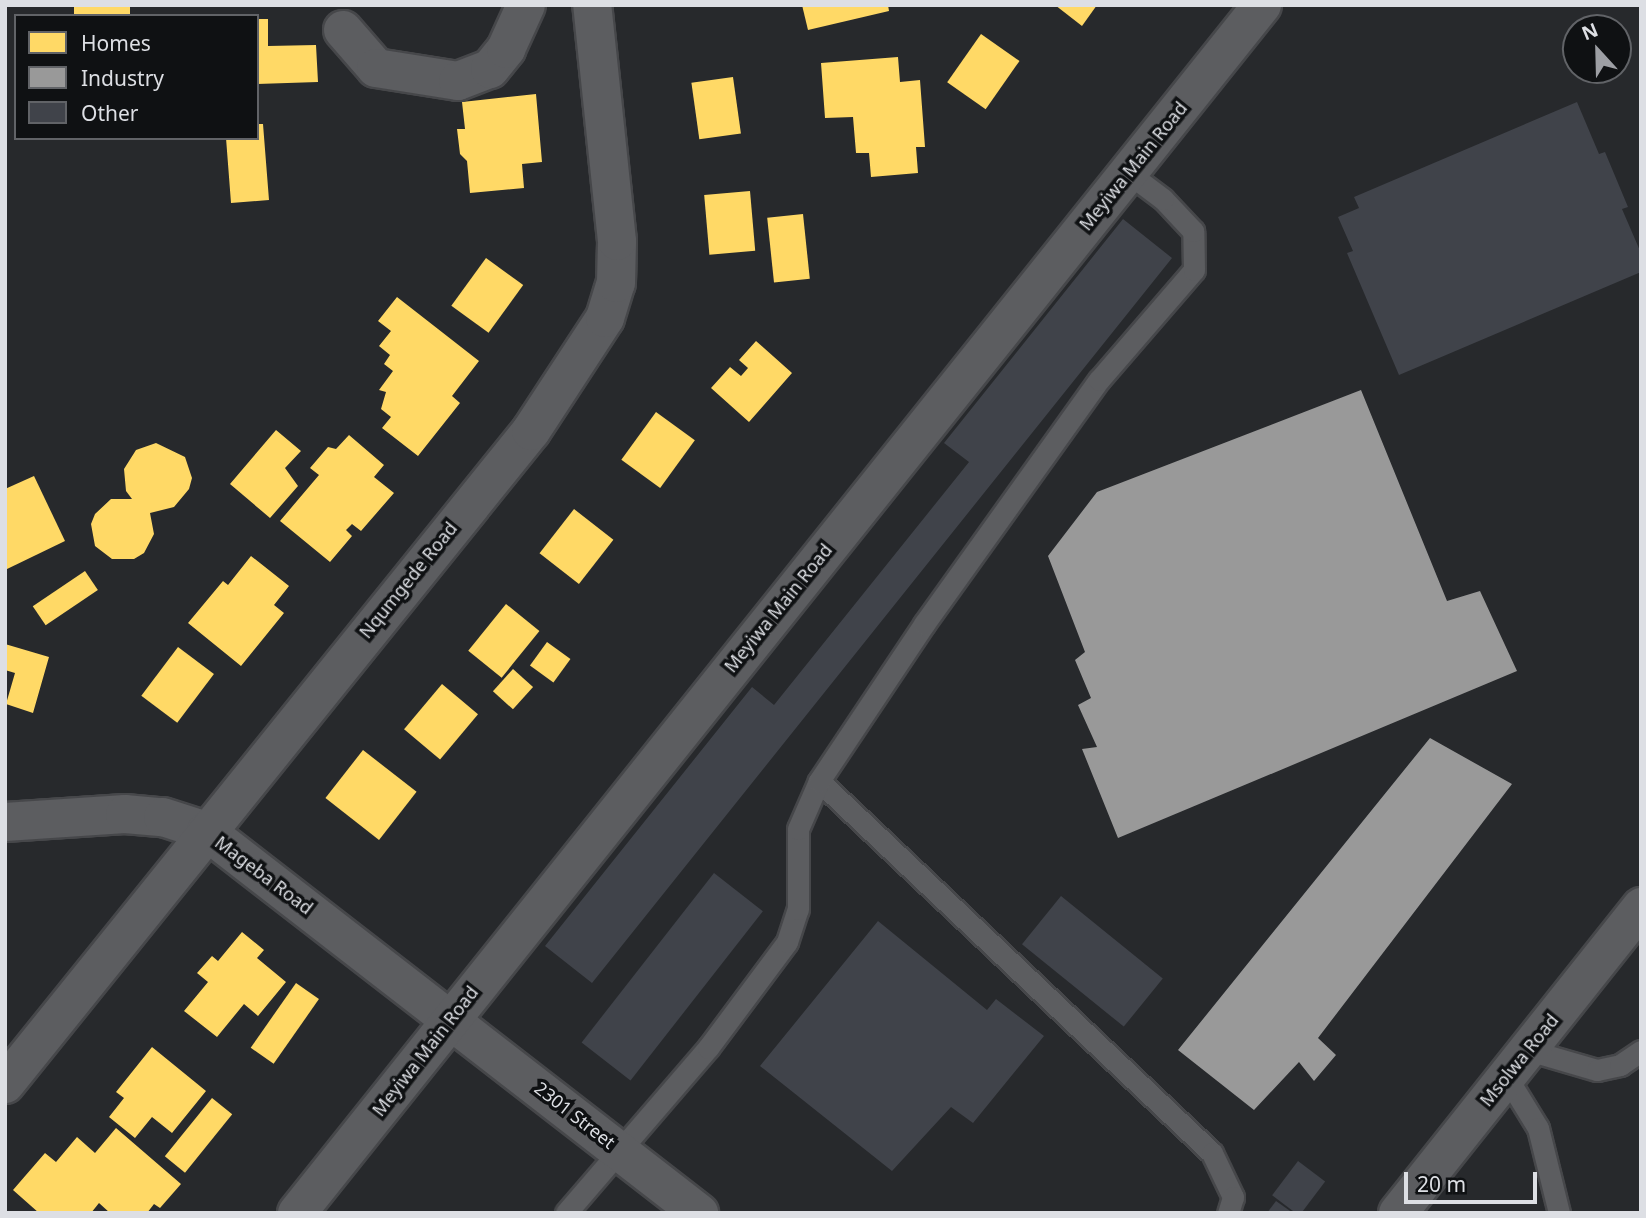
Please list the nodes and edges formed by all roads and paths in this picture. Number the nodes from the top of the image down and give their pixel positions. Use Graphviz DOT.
graph roads {
  1 [pos="526,5"];
  2 [pos="592,5"];
  3 [pos="1262,5"];
  4 [pos="343,30"];
  5 [pos="1127,172"];
  6 [pos="819,780"];
  7 [pos="5,822"];
  8 [pos="206,831"];
  9 [pos="1641,907"];
  10 [pos="451,1018"];
  11 [pos="1641,1051"];
  12 [pos="1517,1063"];
  13 [pos="5,1084"];
  14 [pos="621,1151"];
  15 [pos="296,1213"];
  16 [pos="566,1213"];
  17 [pos="699,1213"];
  18 [pos="1228,1213"];
  19 [pos="1398,1213"];
  20 [pos="1559,1213"];
  1 -- 4 [label="street"];
  2 -- 8 [label="street, Nqumgede Road"];
  3 -- 5 [label="street, Meyiwa Main Road"];
  5 -- 6 [label="lane"];
  5 -- 10 [label="street, Meyiwa Main Road"];
  6 -- 14 [label="lane"];
  6 -- 18 [label="lane"];
  7 -- 8 [label="street, Mageba Road"];
  8 -- 10 [label="street, Mageba Road"];
  8 -- 13 [label="street, Nqumgede Road"];
  9 -- 12 [label="street, Msolwa Road"];
  10 -- 14 [label="street, 2301 Street"];
  10 -- 15 [label="street, Meyiwa Main Road"];
  11 -- 12 [label="lane"];
  12 -- 19 [label="street, Msolwa Road"];
  12 -- 20 [label="lane"];
  14 -- 16 [label="lane"];
  14 -- 17 [label="street, 2301 Street"];
}
